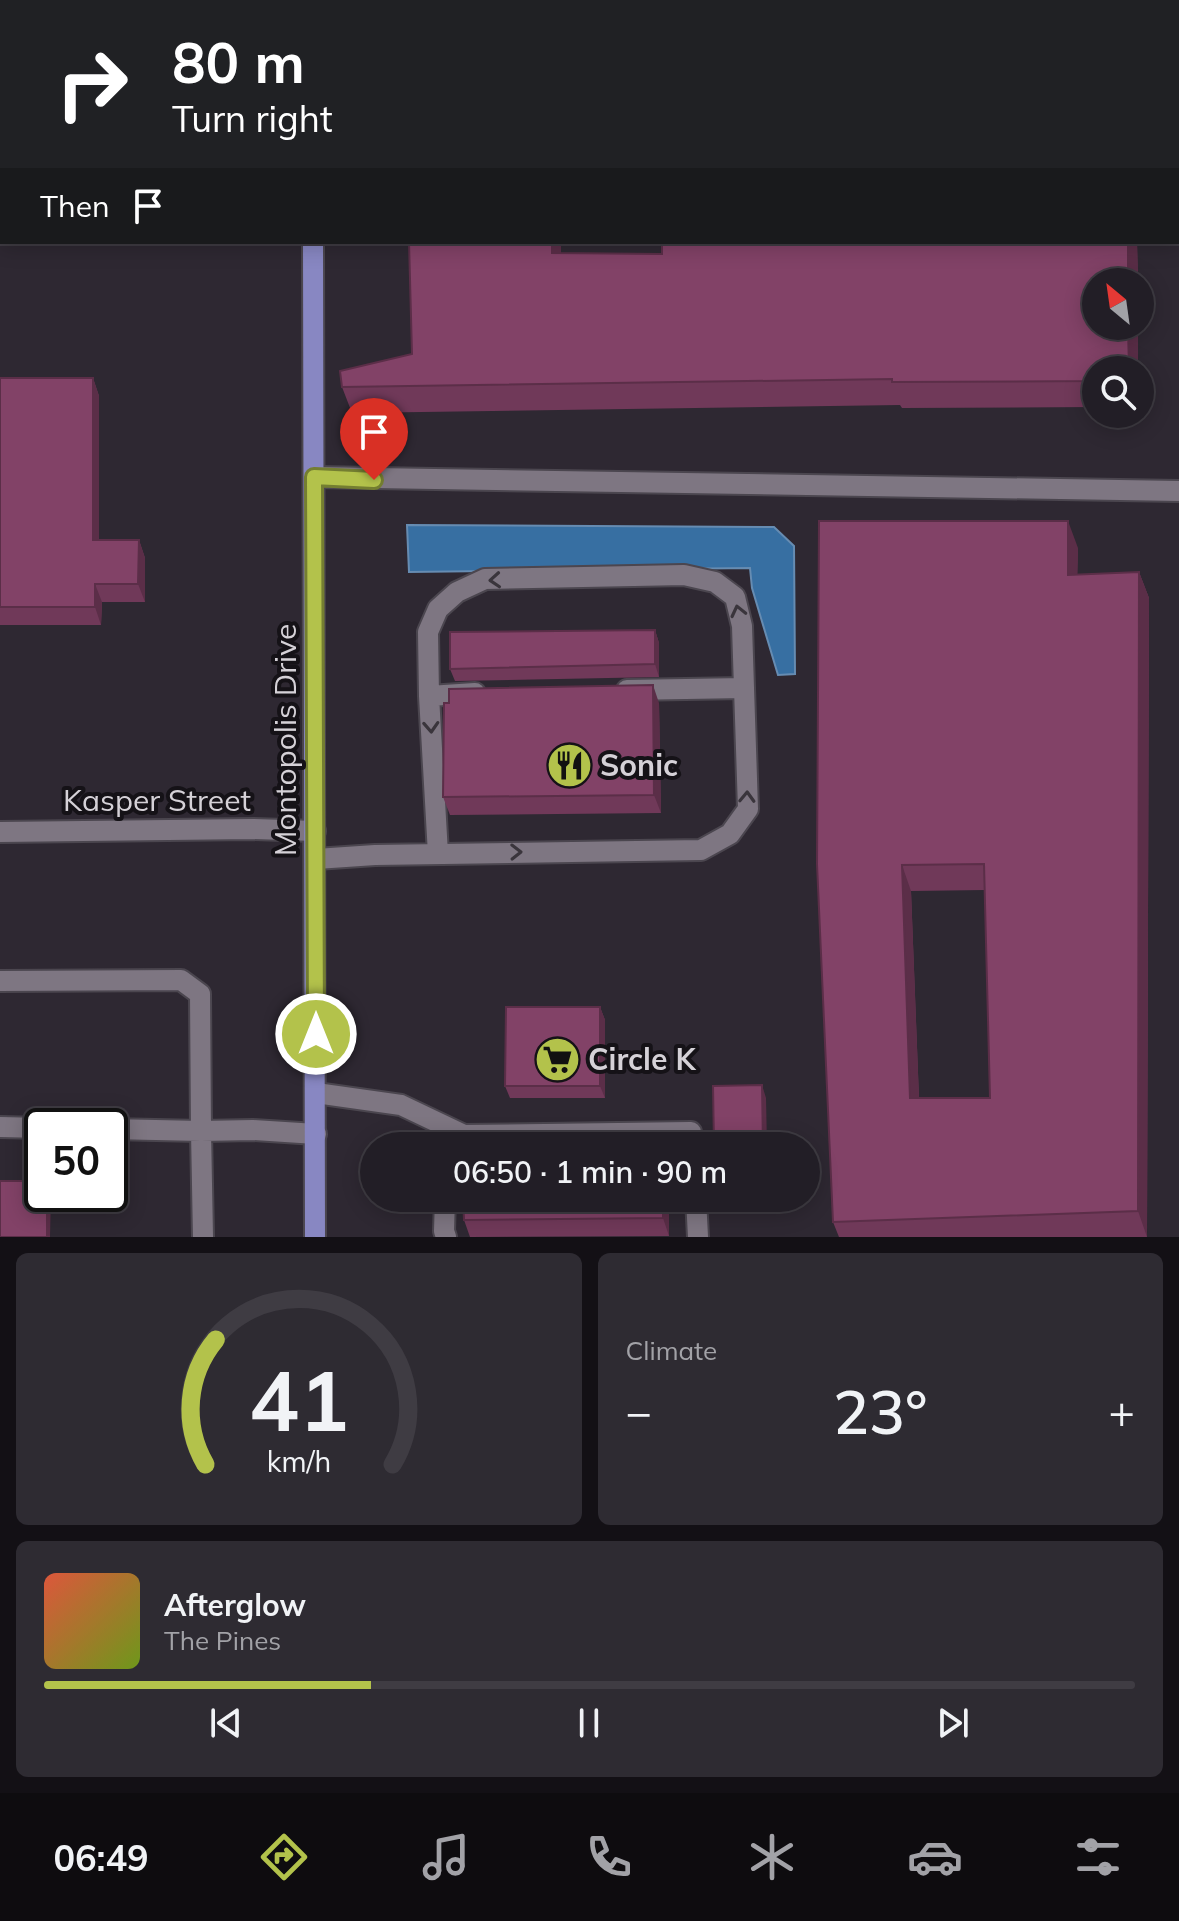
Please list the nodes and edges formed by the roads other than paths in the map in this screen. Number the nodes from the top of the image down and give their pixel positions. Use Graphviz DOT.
graph roads {
  1 [pos="313,244"];
  2 [pos="314,477"];
  3 [pos="1179,491"];
  4 [pos="744,688"];
  5 [pos="603,690"];
  6 [pos="492,692"];
  7 [pos="429,696"];
  8 [pos="315,831"];
  9 [pos="0,832"];
  10 [pos="438,854"];
  11 [pos="316,859"];
  12 [pos="0,981"];
  13 [pos="316,1093"];
  14 [pos="0,1127"];
  15 [pos="24,1128"];
  16 [pos="128,1129"];
  17 [pos="201,1131"];
  18 [pos="441,1132"];
  19 [pos="316,1134"];
  20 [pos="445,1212"];
  21 [pos="697,1212"];
  22 [pos="203,1237"];
  23 [pos="315,1237"];
  24 [pos="446,1237"];
  25 [pos="698,1237"];
  1 -- 2 [label="main road, Montopolis Drive"];
  2 -- 3 [label="street"];
  2 -- 8 [label="main road, Montopolis Drive"];
  4 -- 5 [label="street"];
  4 -- 7 [label="street, one-way"];
  10 -- 4 [label="street, one-way"];
  6 -- 7 [label="street"];
  7 -- 10 [label="street, one-way"];
  8 -- 9 [label="street, Kasper Street"];
  8 -- 11 [label="main road, Montopolis Drive"];
  10 -- 11 [label="street"];
  11 -- 13 [label="main road, Montopolis Drive"];
  12 -- 17 [label="street"];
  13 -- 18 [label="street"];
  13 -- 19 [label="main road, Montopolis Drive"];
  14 -- 15 [label="street"];
  16 -- 17 [label="street"];
  17 -- 19 [label="street"];
  17 -- 22 [label="street"];
  19 -- 23 [label="main road, Montopolis Drive"];
  20 -- 24 [label="street"];
  21 -- 25 [label="street"];
}
